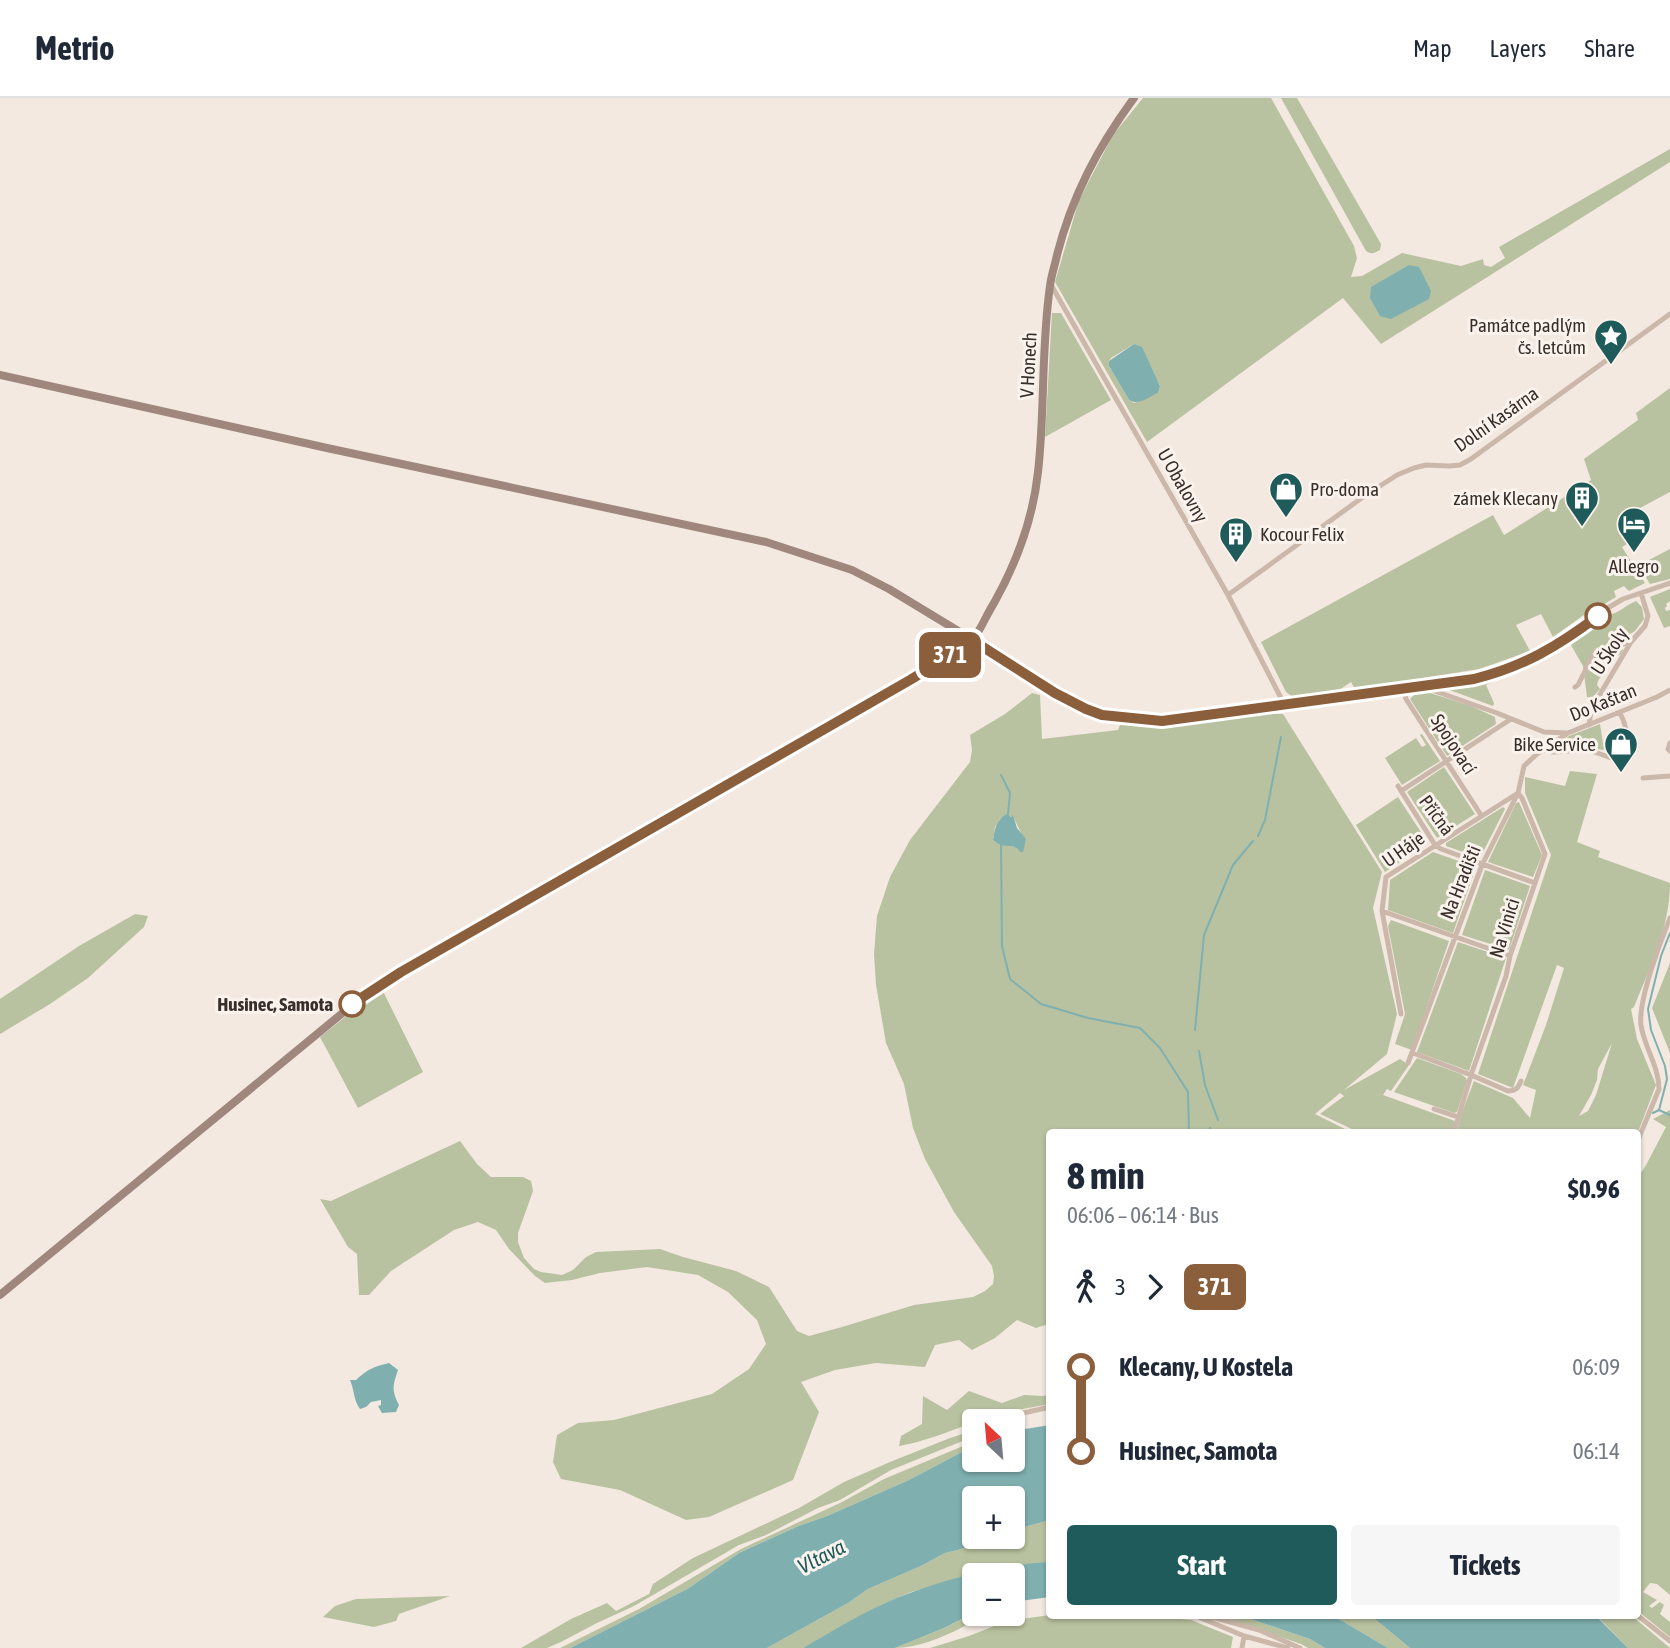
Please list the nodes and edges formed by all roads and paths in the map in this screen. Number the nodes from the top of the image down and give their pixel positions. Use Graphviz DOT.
graph roads {
  1 [pos="1133,98"];
  2 [pos="1050,283"];
  3 [pos="1670,314"];
  4 [pos="0,375"];
  5 [pos="1670,583"];
  6 [pos="1641,593"];
  7 [pos="1228,595"];
  8 [pos="972,640"];
  9 [pos="1631,642"];
  10 [pos="1431,685"];
  11 [pos="1575,687"];
  12 [pos="1403,689"];
  13 [pos="1670,690"];
  14 [pos="1283,705"];
  15 [pos="1620,713"];
  16 [pos="1511,719"];
  17 [pos="1589,725"];
  18 [pos="1568,733"];
  19 [pos="1670,743"];
  20 [pos="1544,750"];
  21 [pos="1670,751"];
  22 [pos="1445,762"];
  23 [pos="1670,776"];
  24 [pos="1643,778"];
  25 [pos="1518,793"];
  26 [pos="1481,815"];
  27 [pos="1436,845"];
  28 [pos="1482,865"];
  29 [pos="1535,883"];
  30 [pos="1382,911"];
  31 [pos="1670,918"];
  32 [pos="1456,937"];
  33 [pos="1510,956"];
  34 [pos="1401,1014"];
  35 [pos="1413,1053"];
  36 [pos="1408,1063"];
  37 [pos="1471,1075"];
  38 [pos="1521,1081"];
  39 [pos="1434,1109"];
  40 [pos="1458,1117"];
  41 [pos="1455,1129"];
  42 [pos="1641,1133"];
  43 [pos="0,1295"];
  44 [pos="1046,1408"];
  45 [pos="1026,1412"];
  46 [pos="1641,1618"];
  47 [pos="1203,1619"];
  48 [pos="1219,1619"];
  49 [pos="1244,1636"];
  50 [pos="1670,1641"];
  51 [pos="1242,1648"];
  52 [pos="1288,1648"];
  53 [pos="1299,1648"];
  1 -- 2 [label="street, V Honech"];
  2 -- 7 [label="street, U Obalovny"];
  2 -- 8 [label="street, V Honech"];
  3 -- 7 [label="street, Dolní Kasárna"];
  4 -- 8 [label="street"];
  5 -- 6 [label="street"];
  6 -- 9 [label="street, U Školy"];
  6 -- 10 [label="street"];
  7 -- 14 [label="street, U Obalovny"];
  8 -- 14 [label="street"];
  8 -- 43 [label="street"];
  9 -- 11 [label="street"];
  9 -- 17 [label="street, U Školy"];
  10 -- 12 [label="street"];
  10 -- 16 [label="street, Do Kaštan"];
  12 -- 14 [label="street"];
  12 -- 22 [label="street, Spojovací"];
  13 -- 15 [label="street, Do Kaštan"];
  15 -- 17 [label="street, Do Kaštan"];
  15 -- 20 [label="street"];
  16 -- 18 [label="street, Do Kaštan"];
  16 -- 22 [label="street"];
  17 -- 18 [label="street, Do Kaštan"];
  18 -- 20 [label="street, Na Hradišti"];
  19 -- 21 [label="street"];
  20 -- 25 [label="street, Na Hradišti"];
  22 -- 26 [label="street, Spojovací"];
  22 -- 27 [label="street, Příčná"];
  23 -- 24 [label="street"];
  25 -- 26 [label="street, U Háje"];
  25 -- 28 [label="street, Na Hradišti"];
  25 -- 29 [label="street, Na Vinici"];
  26 -- 27 [label="street, U Háje"];
  27 -- 28 [label="street, Příčná"];
  27 -- 30 [label="street, U Háje"];
  28 -- 29 [label="street, Příčná"];
  28 -- 32 [label="street, Na Hradišti"];
  29 -- 33 [label="street, Na Vinici"];
  30 -- 32 [label="street"];
  30 -- 34 [label="street, U Háje"];
  31 -- 42 [label="street"];
  32 -- 33 [label="street"];
  32 -- 35 [label="street, Na Hradišti"];
  33 -- 37 [label="street, Na Vinici"];
  35 -- 36 [label="street, Na Hradišti"];
  35 -- 37 [label="street"];
  37 -- 38 [label="street"];
  37 -- 40 [label="street, Na Vinici"];
  39 -- 40 [label="street"];
  40 -- 41 [label="street, Na Vinici"];
  44 -- 45 [label="street"];
  46 -- 50 [label="street"];
  47 -- 49 [label="street"];
  48 -- 53 [label="street"];
  49 -- 51 [label="street"];
  49 -- 52 [label="street"];
}
